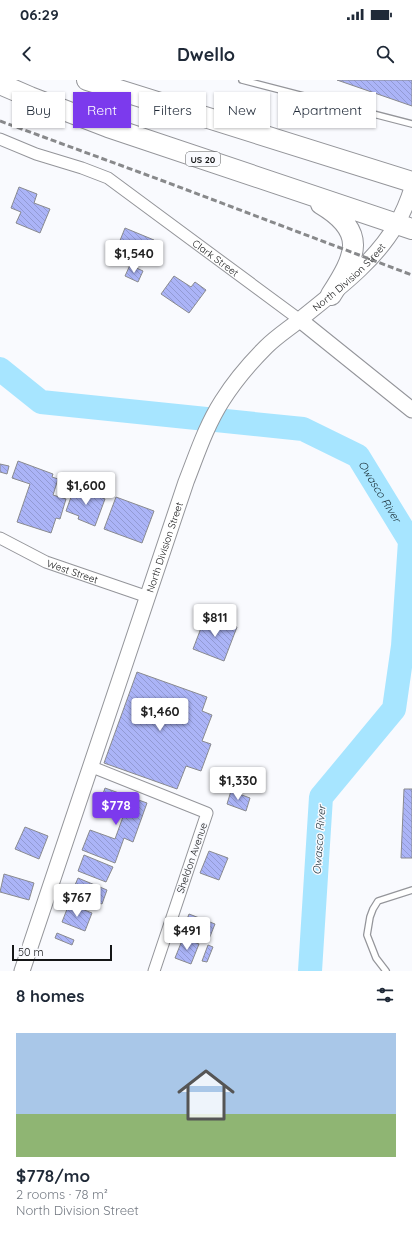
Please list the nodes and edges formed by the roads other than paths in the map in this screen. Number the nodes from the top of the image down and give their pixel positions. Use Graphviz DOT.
graph roads {
  1 [pos="88,80"];
  2 [pos="242,80"];
  3 [pos="0,84"];
  4 [pos="412,124"];
  5 [pos="0,139"];
  6 [pos="412,182"];
  7 [pos="412,188"];
  8 [pos="298,190"];
  9 [pos="404,227"];
  10 [pos="330,295"];
  11 [pos="300,320"];
  12 [pos="412,410"];
  13 [pos="0,538"];
  14 [pos="148,597"];
  15 [pos="92,767"];
  16 [pos="412,890"];
  17 [pos="22,971"];
  18 [pos="154,971"];
  19 [pos="386,971"];
  1 -- 6 [label="highway"];
  2 -- 4 [label="lane"];
  3 -- 8 [label="highway, US 20"];
  5 -- 11 [label="street, Clark Street"];
  7 -- 9 [label="street, North Division Street"];
  8 -- 9 [label="highway, US 20"];
  8 -- 10 [label="highway"];
  9 -- 10 [label="street, North Division Street"];
  10 -- 11 [label="street, North Division Street"];
  11 -- 12 [label="street, Clark Street"];
  11 -- 14 [label="street, North Division Street"];
  13 -- 14 [label="street, West Street"];
  14 -- 15 [label="street, North Division Street"];
  15 -- 17 [label="street, North Division Street"];
  15 -- 18 [label="street, Sheldon Avenue"];
  16 -- 19 [label="lane"];
}
